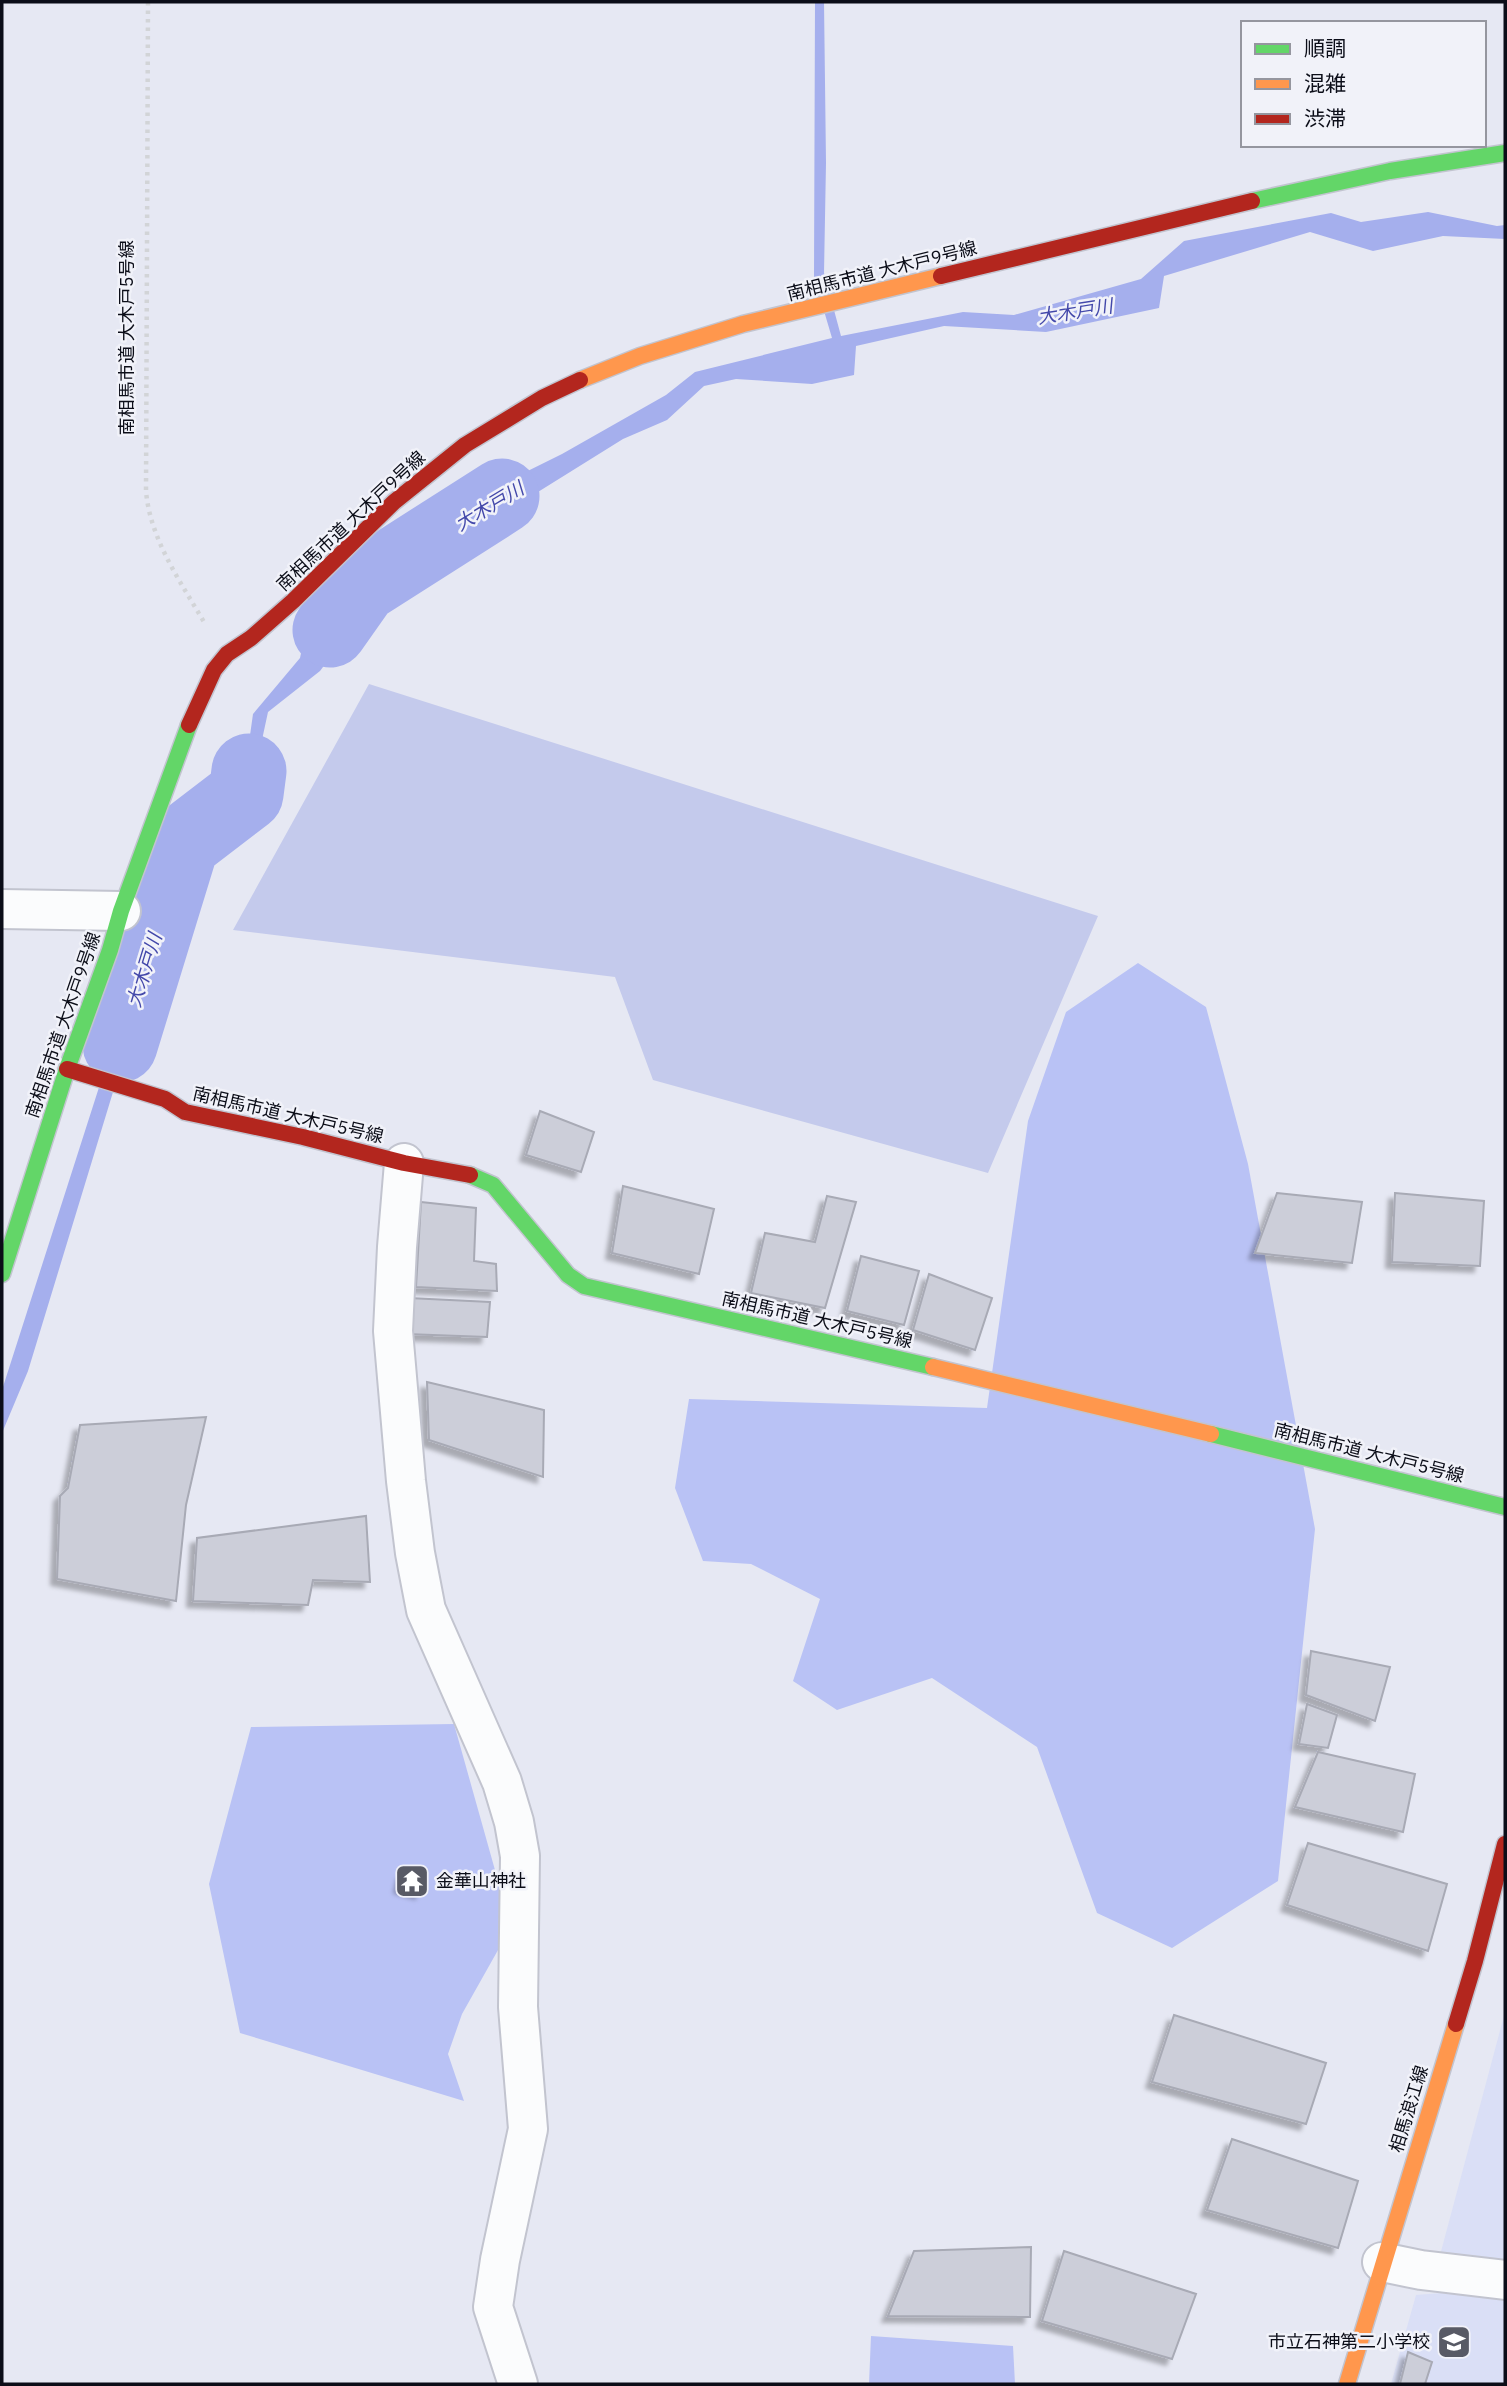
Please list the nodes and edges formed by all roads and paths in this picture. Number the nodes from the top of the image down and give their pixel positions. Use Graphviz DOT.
graph roads {
  1 [pos="148,2"];
  2 [pos="1505,153"];
  3 [pos="227,654"];
  4 [pos="2,909"];
  5 [pos="121,911"];
  6 [pos="67,1069"];
  7 [pos="404,1163"];
  8 [pos="2,1275"];
  9 [pos="1505,1507"];
  10 [pos="1505,1844"];
  11 [pos="1382,2262"];
  12 [pos="1505,2280"];
  13 [pos="518,2384"];
  14 [pos="1347,2384"];
  1 -- 3 [label="path, 南相馬市道 大木戸5号線"];
  2 -- 3 [label="street, 南相馬市道 大木戸9号線"];
  3 -- 5 [label="street, 南相馬市道 大木戸9号線"];
  4 -- 5 [label="street"];
  5 -- 6 [label="street, 南相馬市道 大木戸9号線"];
  6 -- 7 [label="street, 南相馬市道 大木戸5号線"];
  6 -- 8 [label="street, 南相馬市道 大木戸9号線"];
  7 -- 9 [label="street, 南相馬市道 大木戸5号線"];
  7 -- 13 [label="street"];
  10 -- 11 [label="street, 相馬浪江線"];
  11 -- 12 [label="street"];
  11 -- 14 [label="street, 相馬浪江線"];
}
